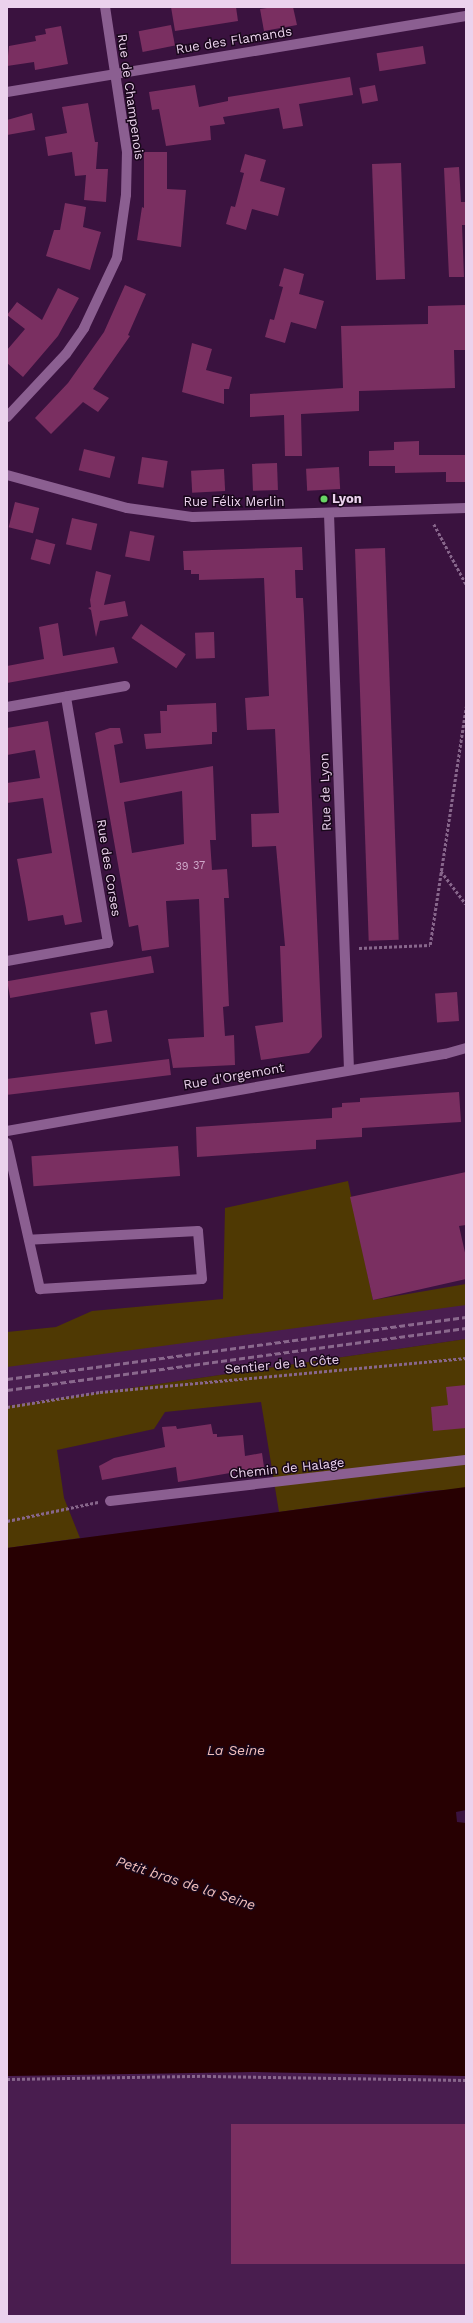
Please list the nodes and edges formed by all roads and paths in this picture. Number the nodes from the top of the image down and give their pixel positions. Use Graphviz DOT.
graph roads {
  1 [pos="105,7"];
  2 [pos="466,16"];
  3 [pos="115,74"];
  4 [pos="7,92"];
  5 [pos="7,417"];
  6 [pos="7,475"];
  7 [pos="466,508"];
  8 [pos="329,514"];
  9 [pos="434,526"];
  10 [pos="466,584"];
  11 [pos="125,686"];
  12 [pos="66,697"];
  13 [pos="7,707"];
  14 [pos="466,707"];
  15 [pos="441,870"];
  16 [pos="466,904"];
  17 [pos="344,949"];
  18 [pos="7,961"];
  19 [pos="466,1048"];
  20 [pos="349,1070"];
  21 [pos="7,1131"];
  22 [pos="7,1143"];
  23 [pos="29,1240"];
  24 [pos="466,1358"];
  25 [pos="7,1407"];
  26 [pos="466,1460"];
  27 [pos="110,1501"];
  28 [pos="7,1521"];
  29 [pos="7,2079"];
  30 [pos="466,2080"];
  1 -- 3 [label="street, Rue de Champenois"];
  2 -- 3 [label="street, Rue des Flamands"];
  3 -- 4 [label="street, Rue des Flamands"];
  3 -- 5 [label="street, Rue de Champenois"];
  6 -- 8 [label="street, Rue Félix Merlin"];
  7 -- 8 [label="street, Rue Félix Merlin"];
  8 -- 17 [label="street, Rue de Lyon"];
  9 -- 10 [label="path"];
  11 -- 12 [label="street"];
  12 -- 13 [label="street"];
  12 -- 18 [label="street, Rue des Corses"];
  14 -- 15 [label="path"];
  15 -- 16 [label="path"];
  15 -- 17 [label="path"];
  17 -- 20 [label="street, Rue de Lyon"];
  19 -- 20 [label="street, Rue d'Orgemont"];
  20 -- 21 [label="street, Rue d'Orgemont"];
  22 -- 23 [label="street"];
  23 -- 23 [label="street"];
  24 -- 25 [label="path, Sentier de la Côte"];
  26 -- 27 [label="street, Chemin de Halage"];
  27 -- 28 [label="path"];
  29 -- 30 [label="path"];
}
